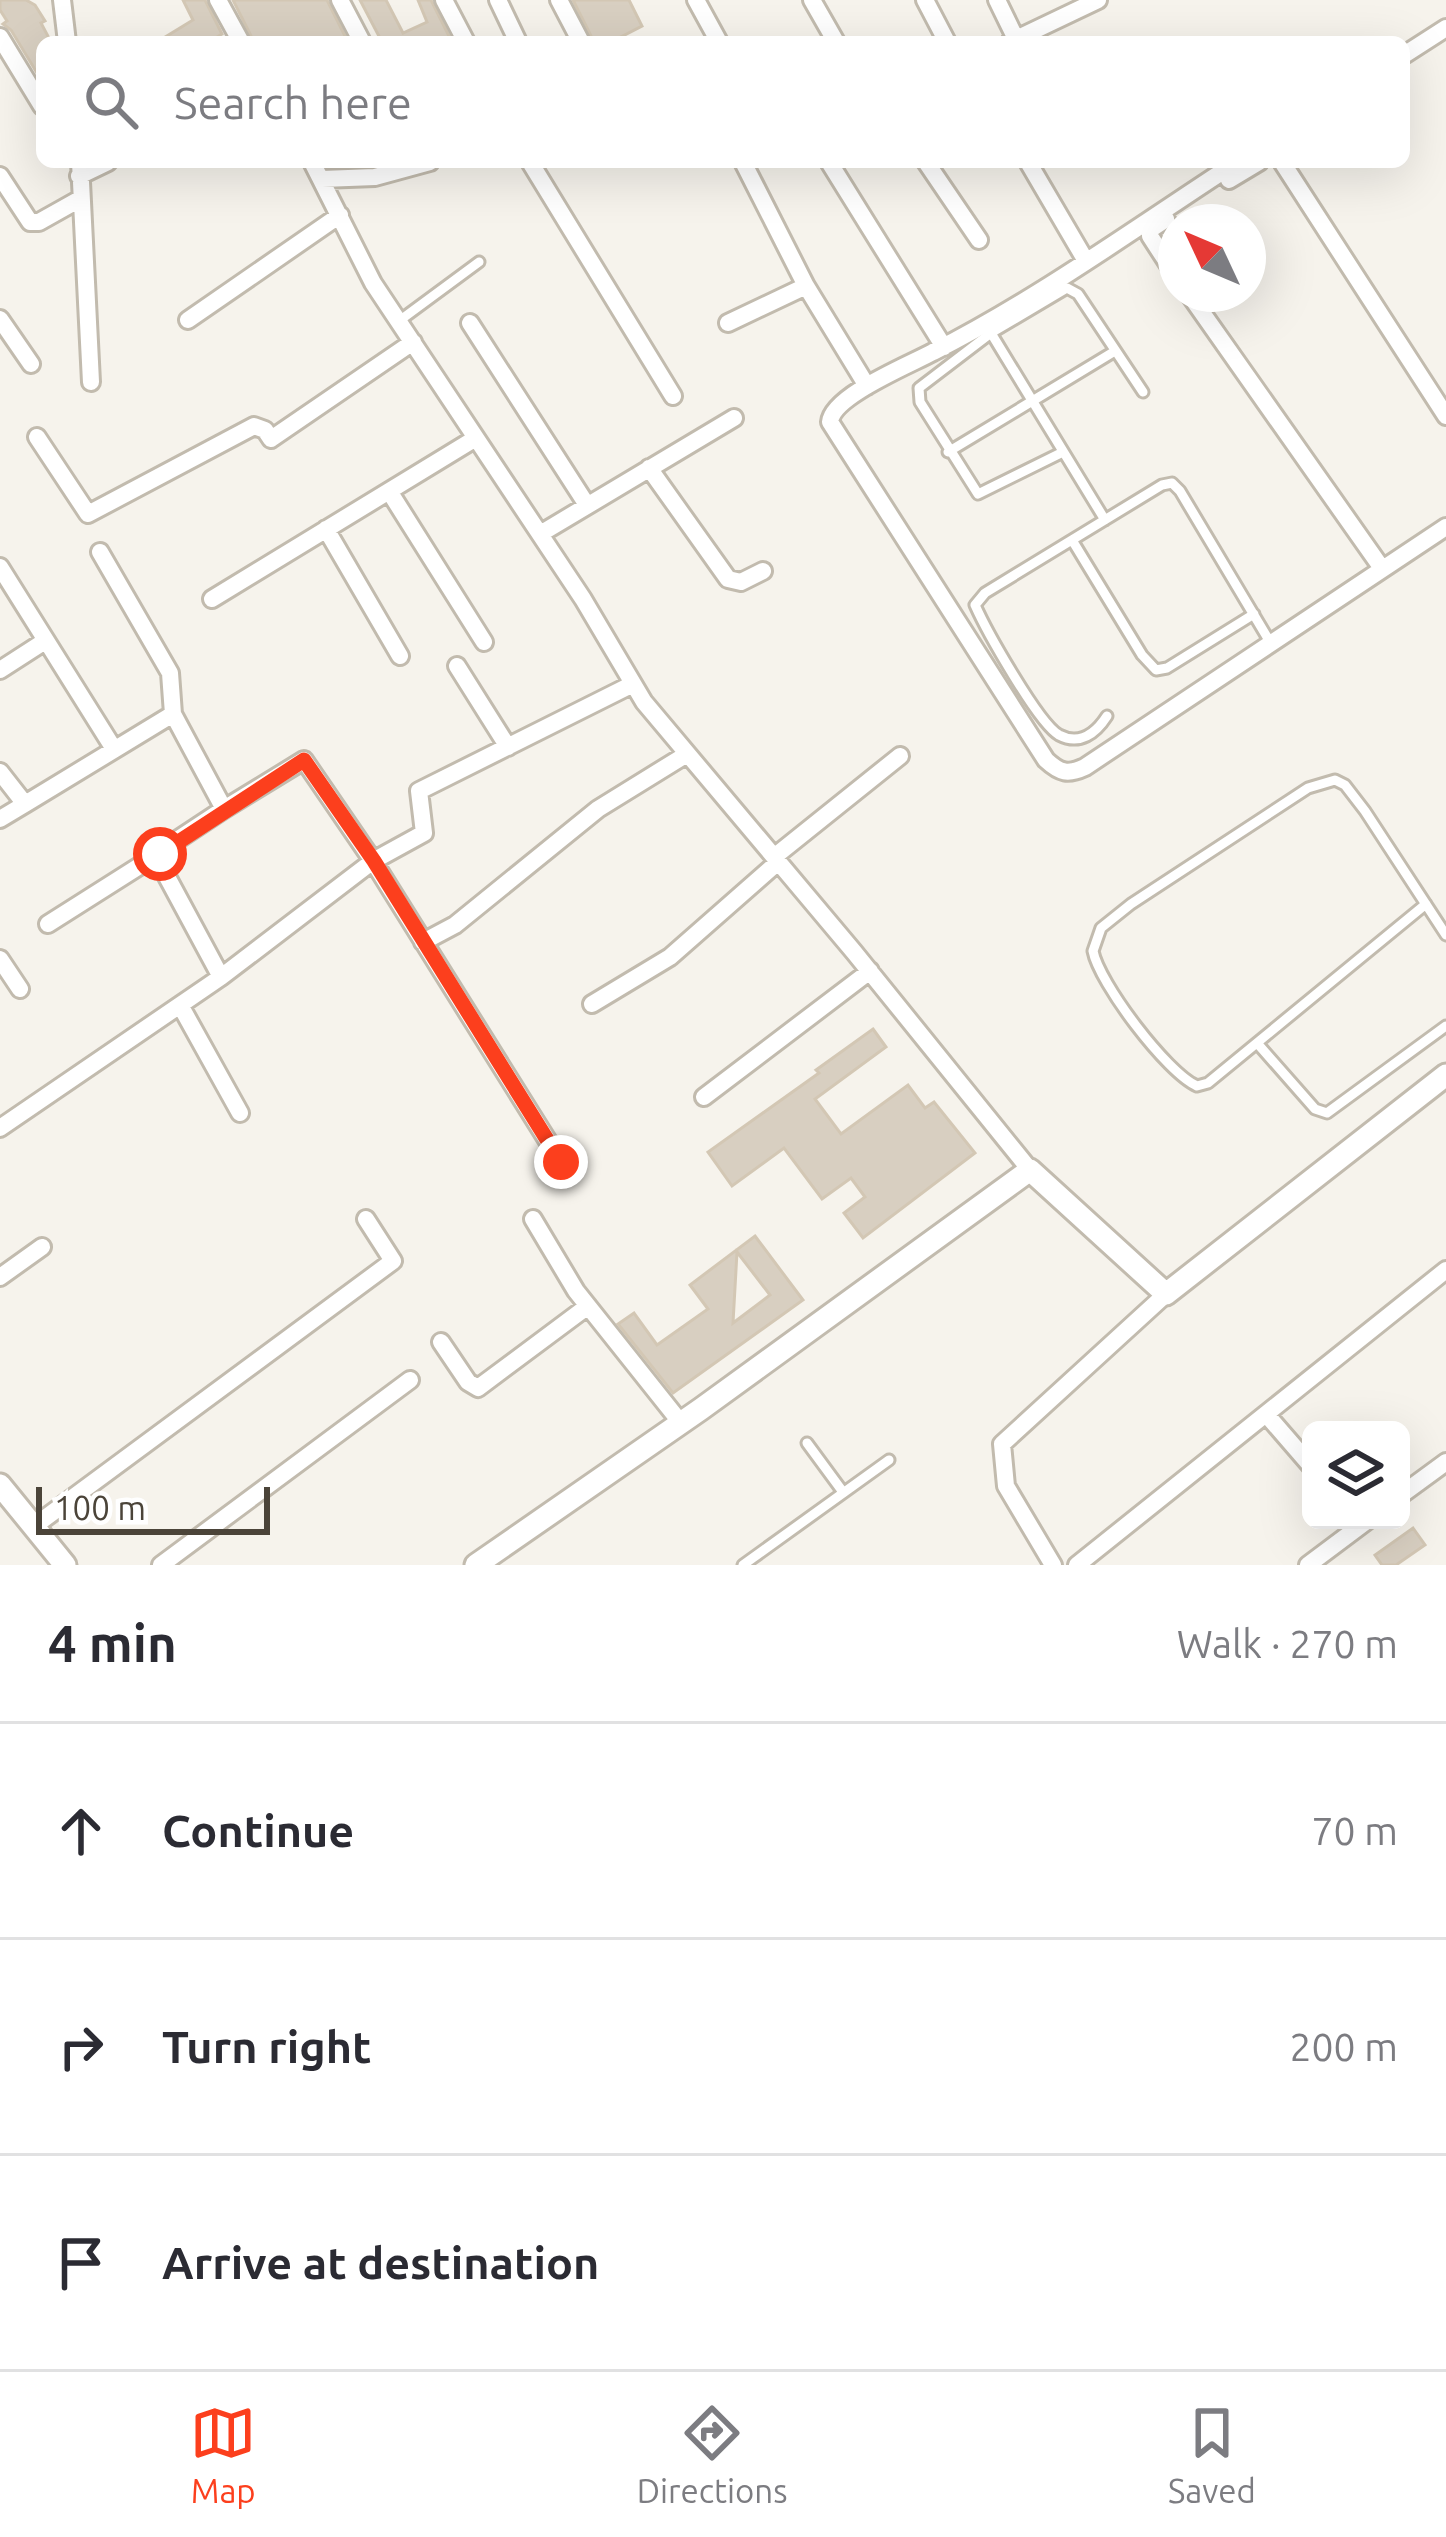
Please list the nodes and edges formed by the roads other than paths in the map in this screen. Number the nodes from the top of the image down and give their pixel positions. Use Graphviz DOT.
graph roads {
  1 [pos="62,0"];
  2 [pos="218,0"];
  3 [pos="340,0"];
  4 [pos="444,0"];
  5 [pos="497,0"];
  6 [pos="559,0"];
  7 [pos="696,0"];
  8 [pos="812,0"];
  9 [pos="925,0"];
  10 [pos="997,0"];
  11 [pos="1098,0"];
  12 [pos="1446,28"];
  13 [pos="66,36"];
  14 [pos="238,36"];
  15 [pos="359,36"];
  16 [pos="463,36"];
  17 [pos="515,36"];
  18 [pos="578,36"];
  19 [pos="716,36"];
  20 [pos="833,36"];
  21 [pos="943,36"];
  22 [pos="1011,36"];
  23 [pos="1022,36"];
  24 [pos="0,37"];
  25 [pos="1410,51"];
  26 [pos="36,96"];
  27 [pos="316,168"];
  28 [pos="407,168"];
  29 [pos="534,168"];
  30 [pos="746,168"];
  31 [pos="834,168"];
  32 [pos="930,168"];
  33 [pos="1032,168"];
  34 [pos="1223,168"];
  35 [pos="1249,168"];
  36 [pos="1286,168"];
  37 [pos="79,169"];
  38 [pos="0,176"];
  39 [pos="322,179"];
  40 [pos="80,199"];
  41 [pos="1191,204"];
  42 [pos="340,215"];
  43 [pos="1158,225"];
  44 [pos="979,240"];
  45 [pos="1158,251"];
  46 [pos="1086,260"];
  47 [pos="479,262"];
  48 [pos="806,286"];
  49 [pos="1202,312"];
  50 [pos="0,319"];
  51 [pos="188,320"];
  52 [pos="399,321"];
  53 [pos="470,323"];
  54 [pos="728,323"];
  55 [pos="991,333"];
  56 [pos="412,342"];
  57 [pos="944,347"];
  58 [pos="1115,351"];
  59 [pos="31,364"];
  60 [pos="91,382"];
  61 [pos="867,386"];
  62 [pos="1143,392"];
  63 [pos="673,396"];
  64 [pos="1033,402"];
  65 [pos="1446,416"];
  66 [pos="734,418"];
  67 [pos="37,437"];
  68 [pos="476,438"];
  69 [pos="948,452"];
  70 [pos="1063,452"];
  71 [pos="649,468"];
  72 [pos="389,491"];
  73 [pos="587,506"];
  74 [pos="1105,520"];
  75 [pos="1446,527"];
  76 [pos="326,529"];
  77 [pos="540,534"];
  78 [pos="1072,540"];
  79 [pos="100,552"];
  80 [pos="1381,567"];
  81 [pos="0,568"];
  82 [pos="763,571"];
  83 [pos="212,599"];
  84 [pos="1254,614"];
  85 [pos="45,641"];
  86 [pos="484,642"];
  87 [pos="1270,642"];
  88 [pos="400,656"];
  89 [pos="457,666"];
  90 [pos="0,670"];
  91 [pos="633,684"];
  92 [pos="172,714"];
  93 [pos="1107,716"];
  94 [pos="508,747"];
  95 [pos="114,749"];
  96 [pos="687,754"];
  97 [pos="901,755"];
  98 [pos="0,772"];
  99 [pos="25,804"];
  100 [pos="224,808"];
  101 [pos="0,819"];
  102 [pos="160,854"];
  103 [pos="776,859"];
  104 [pos="374,861"];
  105 [pos="1426,904"];
  106 [pos="48,924"];
  107 [pos="1446,935"];
  108 [pos="423,941"];
  109 [pos="0,959"];
  110 [pos="870,971"];
  111 [pos="221,977"];
  112 [pos="20,989"];
  113 [pos="180,1004"];
  114 [pos="592,1004"];
  115 [pos="1446,1026"];
  116 [pos="1257,1043"];
  117 [pos="1446,1075"];
  118 [pos="704,1097"];
  119 [pos="240,1113"];
  120 [pos="0,1128"];
  121 [pos="561,1162"];
  122 [pos="1030,1170"];
  123 [pos="366,1219"];
  124 [pos="533,1219"];
  125 [pos="42,1247"];
  126 [pos="1446,1270"];
  127 [pos="0,1277"];
  128 [pos="1166,1294"];
  129 [pos="588,1306"];
  130 [pos="441,1342"];
  131 [pos="410,1380"];
  132 [pos="1266,1414"];
  133 [pos="681,1423"];
  134 [pos="807,1443"];
  135 [pos="1302,1456"];
  136 [pos="889,1460"];
  137 [pos="1446,1462"];
  138 [pos="0,1485"];
  139 [pos="1410,1489"];
  140 [pos="842,1492"];
  141 [pos="33,1527"];
  142 [pos="1353,1529"];
  143 [pos="51,1561"];
  144 [pos="160,1565"];
  145 [pos="476,1565"];
  146 [pos="743,1565"];
  147 [pos="1053,1565"];
  148 [pos="1077,1565"];
  149 [pos="1308,1565"];
  1 -- 13 [label="street"];
  2 -- 14 [label="street"];
  3 -- 15 [label="street"];
  4 -- 16 [label="street"];
  5 -- 17 [label="street"];
  6 -- 18 [label="street"];
  7 -- 19 [label="street"];
  8 -- 20 [label="street"];
  9 -- 21 [label="street"];
  10 -- 22 [label="street"];
  11 -- 23 [label="street"];
  12 -- 25 [label="street"];
  24 -- 26 [label="street"];
  27 -- 39 [label="street"];
  28 -- 39 [label="street"];
  29 -- 63 [label="street"];
  30 -- 48 [label="street"];
  31 -- 57 [label="street"];
  32 -- 44 [label="street"];
  33 -- 46 [label="street"];
  34 -- 46 [label="street"];
  35 -- 41 [label="street"];
  36 -- 65 [label="street"];
  37 -- 40 [label="street"];
  38 -- 40 [label="street"];
  39 -- 42 [label="street"];
  40 -- 60 [label="street"];
  42 -- 51 [label="street"];
  42 -- 52 [label="street"];
  43 -- 45 [label="street"];
  46 -- 57 [label="street"];
  47 -- 52 [label="lane"];
  48 -- 54 [label="street"];
  48 -- 61 [label="street"];
  49 -- 80 [label="street"];
  50 -- 59 [label="street"];
  52 -- 56 [label="street"];
  53 -- 73 [label="street"];
  55 -- 58 [label="lane"];
  55 -- 64 [label="lane"];
  55 -- 69 [label="lane"];
  56 -- 67 [label="street"];
  56 -- 68 [label="street"];
  57 -- 61 [label="street"];
  58 -- 62 [label="lane"];
  58 -- 64 [label="lane"];
  61 -- 87 [label="street"];
  64 -- 69 [label="lane"];
  64 -- 70 [label="lane"];
  66 -- 71 [label="street"];
  68 -- 72 [label="street"];
  68 -- 77 [label="street"];
  69 -- 70 [label="lane"];
  70 -- 74 [label="lane"];
  71 -- 73 [label="street"];
  71 -- 82 [label="street"];
  72 -- 76 [label="street"];
  72 -- 86 [label="street"];
  73 -- 77 [label="street"];
  74 -- 78 [label="lane"];
  74 -- 84 [label="lane"];
  75 -- 80 [label="street"];
  76 -- 83 [label="street"];
  76 -- 88 [label="street"];
  77 -- 91 [label="street"];
  78 -- 84 [label="lane"];
  78 -- 93 [label="lane"];
  79 -- 92 [label="street"];
  80 -- 87 [label="street"];
  81 -- 85 [label="street"];
  84 -- 87 [label="lane"];
  85 -- 90 [label="street"];
  85 -- 95 [label="street"];
  89 -- 94 [label="street"];
  91 -- 94 [label="street"];
  91 -- 96 [label="street"];
  92 -- 95 [label="street"];
  92 -- 100 [label="street"];
  94 -- 104 [label="street"];
  95 -- 99 [label="street"];
  96 -- 103 [label="street"];
  96 -- 108 [label="street"];
  97 -- 103 [label="street"];
  98 -- 99 [label="street"];
  99 -- 101 [label="street"];
  100 -- 102 [label="street"];
  100 -- 104 [label="street"];
  102 -- 106 [label="street"];
  102 -- 111 [label="street"];
  103 -- 110 [label="street"];
  103 -- 114 [label="street"];
  104 -- 108 [label="street"];
  104 -- 111 [label="street"];
  105 -- 107 [label="lane"];
  105 -- 116 [label="lane"];
  105 -- 116 [label="lane"];
  108 -- 121 [label="street"];
  109 -- 112 [label="street"];
  110 -- 118 [label="street"];
  110 -- 122 [label="street"];
  111 -- 113 [label="street"];
  113 -- 119 [label="street"];
  113 -- 120 [label="street"];
  115 -- 116 [label="lane"];
  117 -- 128 [label="street"];
  122 -- 128 [label="street"];
  122 -- 133 [label="street"];
  123 -- 141 [label="street"];
  124 -- 129 [label="street"];
  125 -- 127 [label="street"];
  126 -- 132 [label="street"];
  128 -- 147 [label="street"];
  129 -- 130 [label="street"];
  129 -- 133 [label="street"];
  131 -- 144 [label="street"];
  132 -- 135 [label="street"];
  132 -- 148 [label="street"];
  133 -- 145 [label="street"];
  134 -- 140 [label="lane"];
  136 -- 140 [label="lane"];
  137 -- 139 [label="street"];
  138 -- 141 [label="street"];
  140 -- 146 [label="lane"];
  141 -- 143 [label="street"];
  142 -- 149 [label="street"];
}
